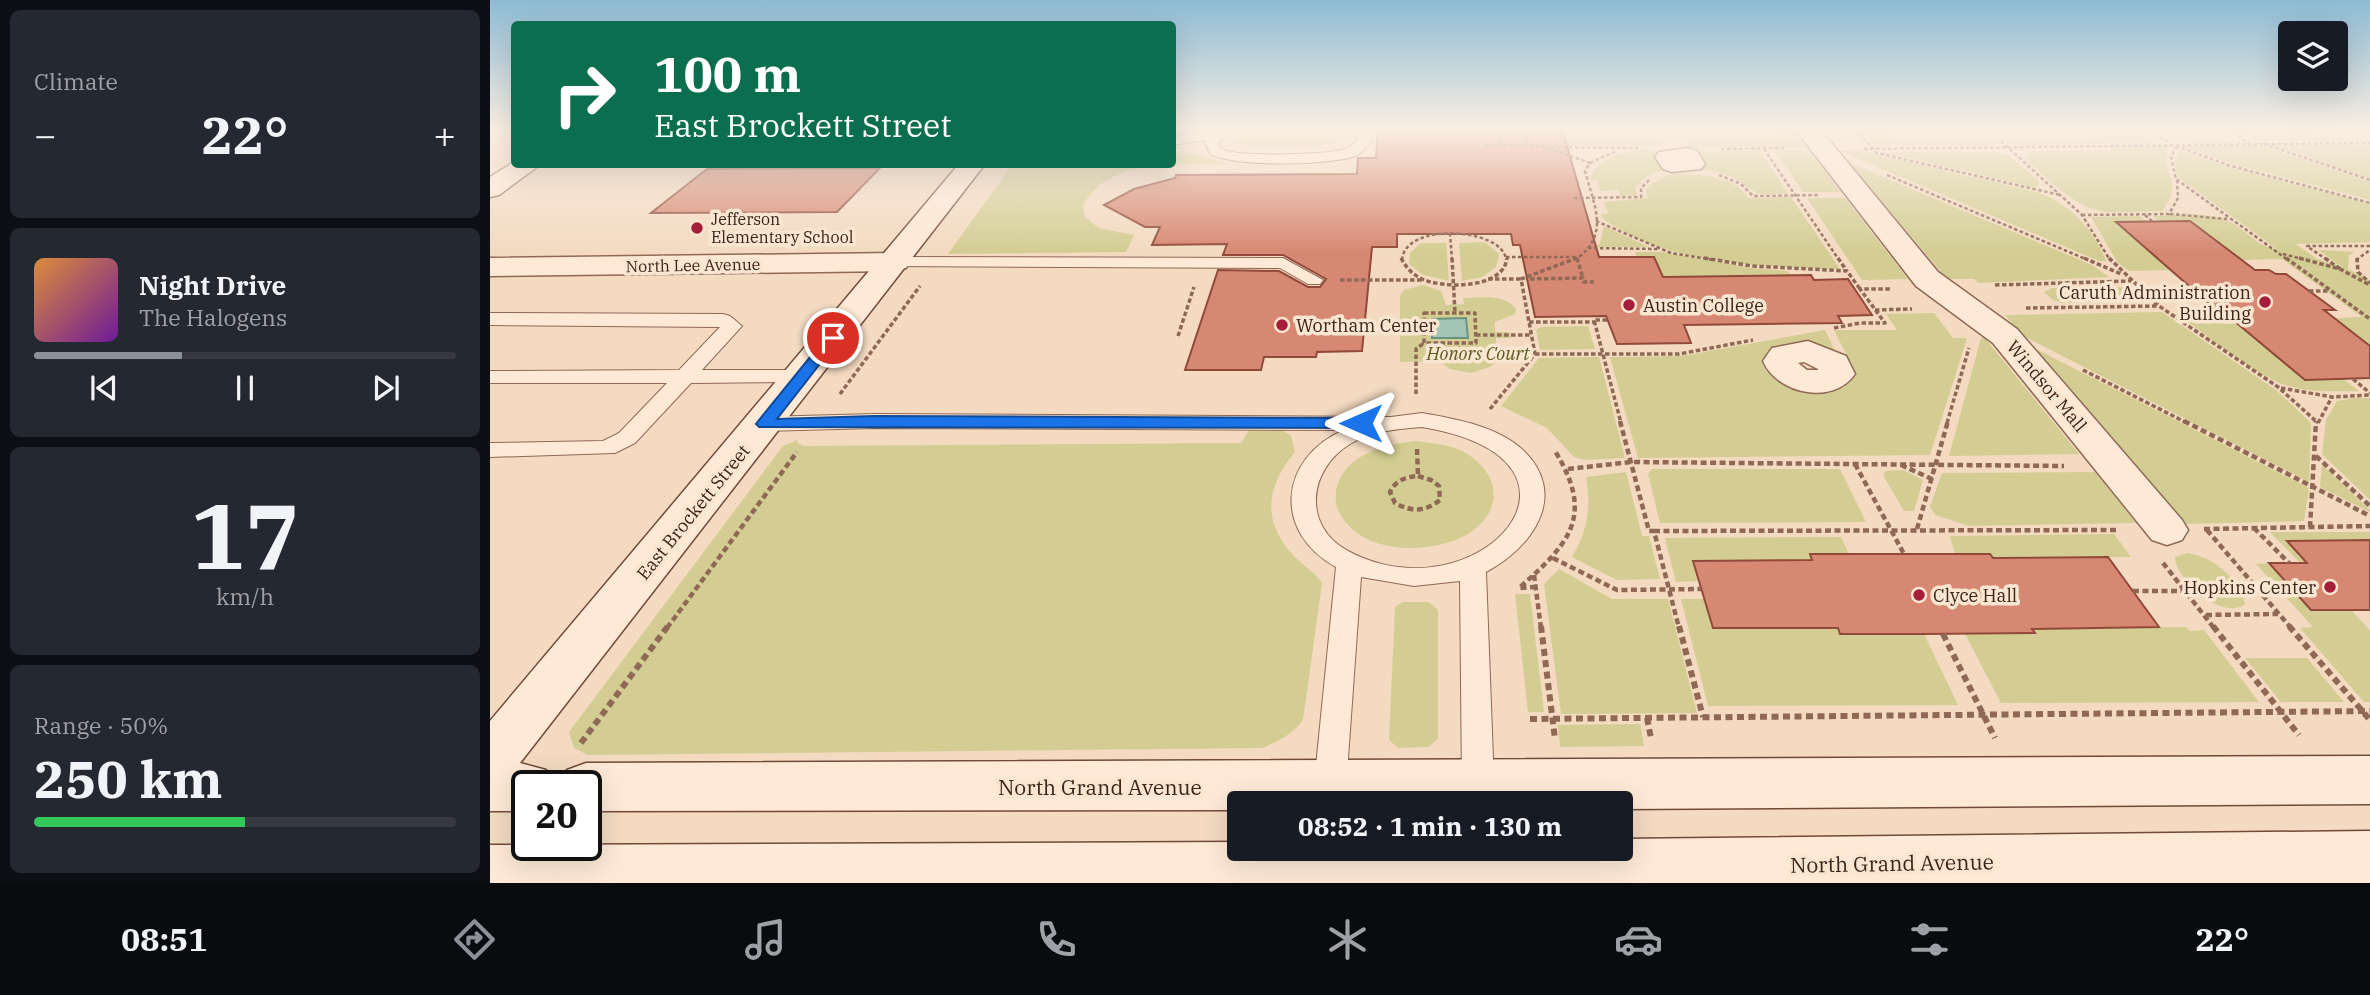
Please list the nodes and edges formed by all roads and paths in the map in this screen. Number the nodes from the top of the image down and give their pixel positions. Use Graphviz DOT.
graph roads {
  1 [pos="519,170"];
  2 [pos="967,170"];
  3 [pos="1585,170"];
  4 [pos="1778,170"];
  5 [pos="1840,170"];
  6 [pos="1887,170"];
  7 [pos="1952,170"];
  8 [pos="2034,170"];
  9 [pos="2174,170"];
  10 [pos="2247,170"];
  11 [pos="2341,170"];
  12 [pos="2176,179"];
  13 [pos="2370,180"];
  14 [pos="490,189"];
  15 [pos="2060,195"];
  16 [pos="1590,197"];
  17 [pos="1574,198"];
  18 [pos="2370,203"];
  19 [pos="2144,214"];
  20 [pos="2169,214"];
  21 [pos="2082,215"];
  22 [pos="2231,220"];
  23 [pos="1596,221"];
  24 [pos="2153,222"];
  25 [pos="1452,233"];
  26 [pos="1588,248"];
  27 [pos="2370,248"];
  28 [pos="1662,249"];
  29 [pos="1630,250"];
  30 [pos="2278,253"];
  31 [pos="1506,257"];
  32 [pos="1577,257"];
  33 [pos="1633,257"];
  34 [pos="895,262"];
  35 [pos="938,262"];
  36 [pos="490,267"];
  37 [pos="1793,269"];
  38 [pos="2340,269"];
  39 [pos="1847,271"];
  40 [pos="1797,275"];
  41 [pos="2127,277"];
  42 [pos="1583,278"];
  43 [pos="1197,279"];
  44 [pos="1487,279"];
  45 [pos="1521,279"];
  46 [pos="1314,280"];
  47 [pos="1423,280"];
  48 [pos="2131,281"];
  49 [pos="1594,282"];
  50 [pos="2370,284"];
  51 [pos="1455,285"];
  52 [pos="1936,286"];
  53 [pos="1860,289"];
  54 [pos="2309,291"];
  55 [pos="2331,291"];
  56 [pos="2196,293"];
  57 [pos="2147,294"];
  58 [pos="2159,306"];
  59 [pos="2050,308"];
  60 [pos="1968,309"];
  61 [pos="1455,313"];
  62 [pos="490,319"];
  63 [pos="2370,319"];
  64 [pos="1607,320"];
  65 [pos="1595,322"];
  66 [pos="1528,323"];
  67 [pos="1829,328"];
  68 [pos="1476,335"];
  69 [pos="1531,335"];
  70 [pos="1178,336"];
  71 [pos="1755,340"];
  72 [pos="1424,343"];
  73 [pos="1535,354"];
  74 [pos="1603,354"];
  75 [pos="2079,368"];
  76 [pos="802,376"];
  77 [pos="490,377"];
  78 [pos="684,377"];
  79 [pos="2353,379"];
  80 [pos="2278,387"];
  81 [pos="2370,394"];
  82 [pos="1416,397"];
  83 [pos="2332,397"];
  84 [pos="1490,410"];
  85 [pos="819,423"];
  86 [pos="1388,423"];
  87 [pos="764,424"];
  88 [pos="2318,424"];
  89 [pos="490,450"];
  90 [pos="2316,456"];
  91 [pos="1631,462"];
  92 [pos="1856,464"];
  93 [pos="1898,464"];
  94 [pos="1936,465"];
  95 [pos="2114,466"];
  96 [pos="1568,469"];
  97 [pos="1932,479"];
  98 [pos="1396,482"];
  99 [pos="2314,488"];
  100 [pos="2370,506"];
  101 [pos="2370,516"];
  102 [pos="2370,526"];
  103 [pos="2310,527"];
  104 [pos="2253,528"];
  105 [pos="1917,529"];
  106 [pos="2206,529"];
  107 [pos="1891,530"];
  108 [pos="1654,531"];
  109 [pos="2164,545"];
  110 [pos="1903,554"];
  111 [pos="1553,558"];
  112 [pos="1349,563"];
  113 [pos="2288,563"];
  114 [pos="1474,567"];
  115 [pos="1534,575"];
  116 [pos="1701,589"];
  117 [pos="1669,590"];
  118 [pos="2133,591"];
  119 [pos="2185,591"];
  120 [pos="2278,614"];
  121 [pos="2205,615"];
  122 [pos="1943,634"];
  123 [pos="2366,711"];
  124 [pos="2281,712"];
  125 [pos="1983,715"];
  126 [pos="1647,718"];
  127 [pos="1703,718"];
  128 [pos="1530,719"];
  129 [pos="1552,719"];
  130 [pos="2370,720"];
  131 [pos="1653,745"];
  132 [pos="490,760"];
  133 [pos="580,770"];
  134 [pos="602,770"];
  135 [pos="2352,780"];
  136 [pos="2018,782"];
  137 [pos="1478,785"];
  138 [pos="1560,785"];
  139 [pos="1330,786"];
  140 [pos="511,787"];
  141 [pos="490,788"];
  142 [pos="1382,791"];
  143 [pos="1435,791"];
  144 [pos="2370,858"];
  145 [pos="1414,867"];
  146 [pos="490,873"];
  1 -- 14 [label="main road"];
  2 -- 34 [label="main road, East Brockett Street"];
  3 -- 16 [label="path"];
  4 -- 39 [label="path"];
  5 -- 52 [label="main road, Windsor Mall"];
  6 -- 41 [label="path"];
  7 -- 15 [label="path"];
  8 -- 15 [label="path"];
  9 -- 12 [label="path"];
  10 -- 18 [label="path"];
  11 -- 13 [label="path"];
  12 -- 20 [label="path"];
  12 -- 22 [label="path"];
  15 -- 21 [label="path"];
  16 -- 17 [label="path"];
  16 -- 23 [label="path"];
  19 -- 20 [label="path"];
  19 -- 21 [label="path"];
  19 -- 24 [label="path"];
  20 -- 22 [label="path"];
  21 -- 41 [label="path"];
  22 -- 30 [label="path"];
  23 -- 26 [label="path"];
  23 -- 28 [label="path"];
  25 -- 31 [label="path"];
  25 -- 47 [label="path"];
  25 -- 51 [label="path"];
  26 -- 29 [label="path"];
  26 -- 32 [label="path"];
  27 -- 38 [label="path"];
  27 -- 50 [label="path"];
  28 -- 29 [label="path"];
  28 -- 37 [label="path"];
  29 -- 33 [label="path"];
  30 -- 38 [label="path"];
  30 -- 55 [label="path"];
  31 -- 32 [label="path"];
  31 -- 44 [label="path"];
  32 -- 42 [label="path"];
  32 -- 45 [label="path"];
  34 -- 35 [label="lane"];
  34 -- 36 [label="main road, North Lee Avenue"];
  34 -- 76 [label="main road, East Brockett Street"];
  35 -- 46 [label="lane"];
  35 -- 85 [label="path"];
  37 -- 39 [label="path"];
  37 -- 40 [label="path"];
  38 -- 50 [label="path"];
  39 -- 53 [label="path"];
  41 -- 48 [label="path"];
  42 -- 45 [label="path"];
  42 -- 49 [label="path"];
  43 -- 70 [label="path"];
  44 -- 45 [label="path"];
  44 -- 51 [label="path"];
  45 -- 66 [label="path"];
  46 -- 47 [label="path"];
  47 -- 51 [label="path"];
  48 -- 52 [label="path"];
  48 -- 57 [label="path"];
  51 -- 61 [label="path"];
  52 -- 53 [label="path"];
  52 -- 60 [label="main road, Windsor Mall"];
  53 -- 67 [label="path"];
  54 -- 55 [label="path"];
  55 -- 63 [label="path"];
  56 -- 57 [label="path"];
  57 -- 58 [label="path"];
  58 -- 59 [label="path"];
  58 -- 80 [label="path"];
  60 -- 94 [label="path"];
  60 -- 95 [label="main road, Windsor Mall"];
  61 -- 68 [label="path"];
  61 -- 72 [label="path"];
  62 -- 78 [label="lane"];
  64 -- 65 [label="path"];
  65 -- 66 [label="path"];
  65 -- 74 [label="path"];
  66 -- 69 [label="path"];
  68 -- 69 [label="path"];
  68 -- 72 [label="path"];
  69 -- 73 [label="path"];
  71 -- 74 [label="path"];
  72 -- 82 [label="path"];
  73 -- 74 [label="path"];
  73 -- 84 [label="path"];
  74 -- 91 [label="path"];
  75 -- 99 [label="path"];
  76 -- 78 [label="lane"];
  76 -- 87 [label="main road, East Brockett Street"];
  77 -- 78 [label="lane"];
  78 -- 89 [label="lane"];
  79 -- 81 [label="path"];
  80 -- 83 [label="path"];
  80 -- 88 [label="path"];
  81 -- 83 [label="path"];
  83 -- 88 [label="path"];
  85 -- 86 [label="lane"];
  85 -- 87 [label="lane"];
  85 -- 133 [label="path"];
  86 -- 112 [label="lane"];
  86 -- 114 [label="lane"];
  87 -- 132 [label="main road, East Brockett Street"];
  88 -- 90 [label="path"];
  90 -- 99 [label="path"];
  90 -- 100 [label="path"];
  91 -- 92 [label="path"];
  91 -- 96 [label="path"];
  91 -- 108 [label="path"];
  92 -- 93 [label="path"];
  92 -- 107 [label="path"];
  93 -- 94 [label="path"];
  93 -- 97 [label="path"];
  94 -- 95 [label="path"];
  94 -- 97 [label="path"];
  95 -- 109 [label="main road, Windsor Mall"];
  97 -- 105 [label="path"];
  98 -- 98 [label="path"];
  99 -- 101 [label="path"];
  99 -- 103 [label="path"];
  102 -- 103 [label="path"];
  103 -- 104 [label="path"];
  104 -- 106 [label="path"];
  104 -- 113 [label="path"];
  105 -- 107 [label="path"];
  105 -- 109 [label="path"];
  106 -- 109 [label="path"];
  106 -- 120 [label="path"];
  107 -- 108 [label="path"];
  107 -- 110 [label="path"];
  108 -- 117 [label="path"];
  109 -- 119 [label="path"];
  111 -- 117 [label="path"];
  112 -- 114 [label="lane"];
  112 -- 139 [label="lane"];
  114 -- 137 [label="lane"];
  115 -- 129 [label="path"];
  116 -- 117 [label="path"];
  117 -- 127 [label="path"];
  118 -- 119 [label="path"];
  119 -- 121 [label="path"];
  120 -- 121 [label="path"];
  120 -- 123 [label="path"];
  121 -- 124 [label="path"];
  122 -- 125 [label="path"];
  123 -- 124 [label="path"];
  123 -- 130 [label="path"];
  124 -- 125 [label="path"];
  124 -- 135 [label="path"];
  125 -- 127 [label="path"];
  125 -- 136 [label="path"];
  126 -- 127 [label="path"];
  126 -- 129 [label="path"];
  126 -- 131 [label="path"];
  128 -- 129 [label="path"];
  129 -- 138 [label="path"];
  134 -- 139 [label="main road, North Grand Avenue"];
  135 -- 136 [label="main road, North Grand Avenue"];
  136 -- 138 [label="main road, North Grand Avenue"];
  137 -- 138 [label="main road, North Grand Avenue"];
  137 -- 143 [label="main road, North Grand Avenue"];
  139 -- 142 [label="main road, North Grand Avenue"];
  140 -- 141 [label="main road"];
  144 -- 145 [label="main road, North Grand Avenue"];
  145 -- 146 [label="main road, North Grand Avenue"];
}
